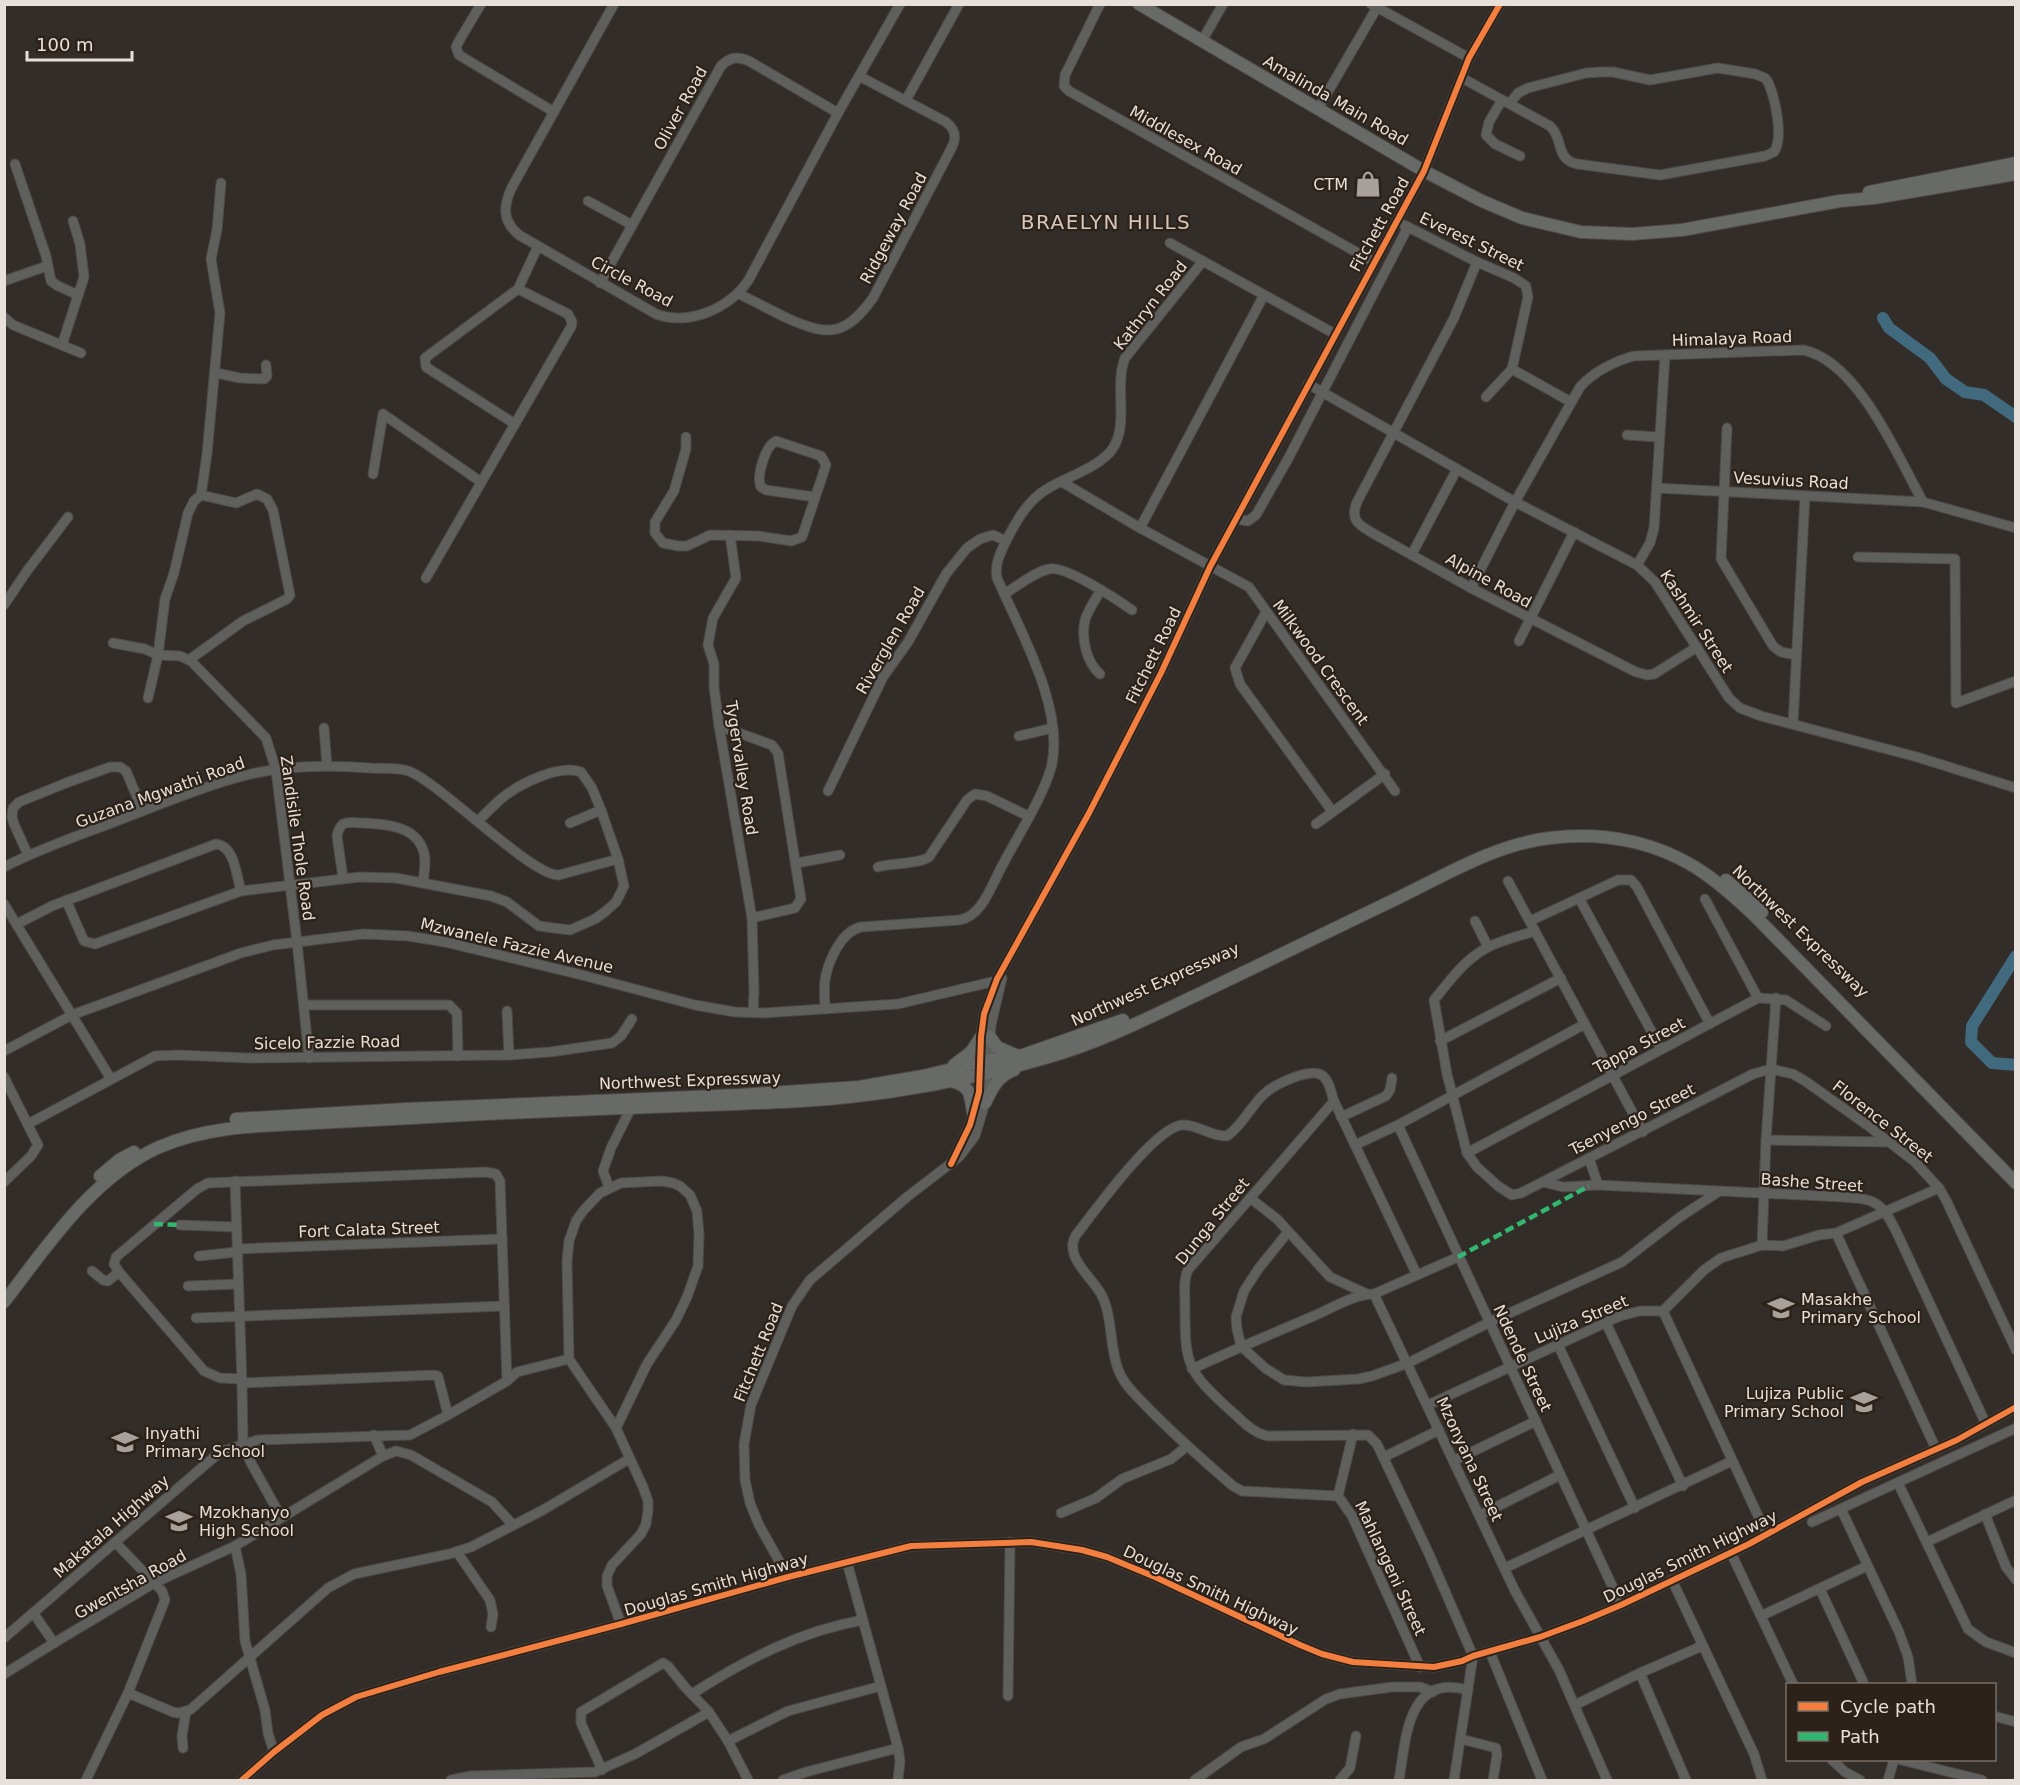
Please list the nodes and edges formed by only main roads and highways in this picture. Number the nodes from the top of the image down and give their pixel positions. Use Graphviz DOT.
graph roads {
  1 [pos="1139,4"];
  2 [pos="2016,163"];
  3 [pos="2016,174"];
  4 [pos="1839,201"];
  5 [pos="1020,1056"];
  6 [pos="1047,1058"];
  7 [pos="984,1067"];
  8 [pos="946,1075"];
  9 [pos="985,1103"];
  10 [pos="973,1113"];
  11 [pos="2014,1178"];
  12 [pos="4,1289"];
  13 [pos="4,1302"];
  1 -- 4 [label="main road, Amalinda Main Road"];
  2 -- 4 [label="main road, Amalinda Main Road"];
  3 -- 4 [label="main road, Amalinda Main Road"];
  5 -- 7 [label="main road, Northwest Expressway"];
  5 -- 8 [label="main road"];
  5 -- 11 [label="main road, Northwest Expressway"];
  6 -- 7 [label="main road, Northwest Expressway"];
  6 -- 9 [label="main road"];
  6 -- 11 [label="main road, Northwest Expressway"];
  7 -- 8 [label="main road, Northwest Expressway"];
  8 -- 10 [label="main road"];
  8 -- 12 [label="main road, Northwest Expressway"];
  8 -- 13 [label="main road, Northwest Expressway"];
}
